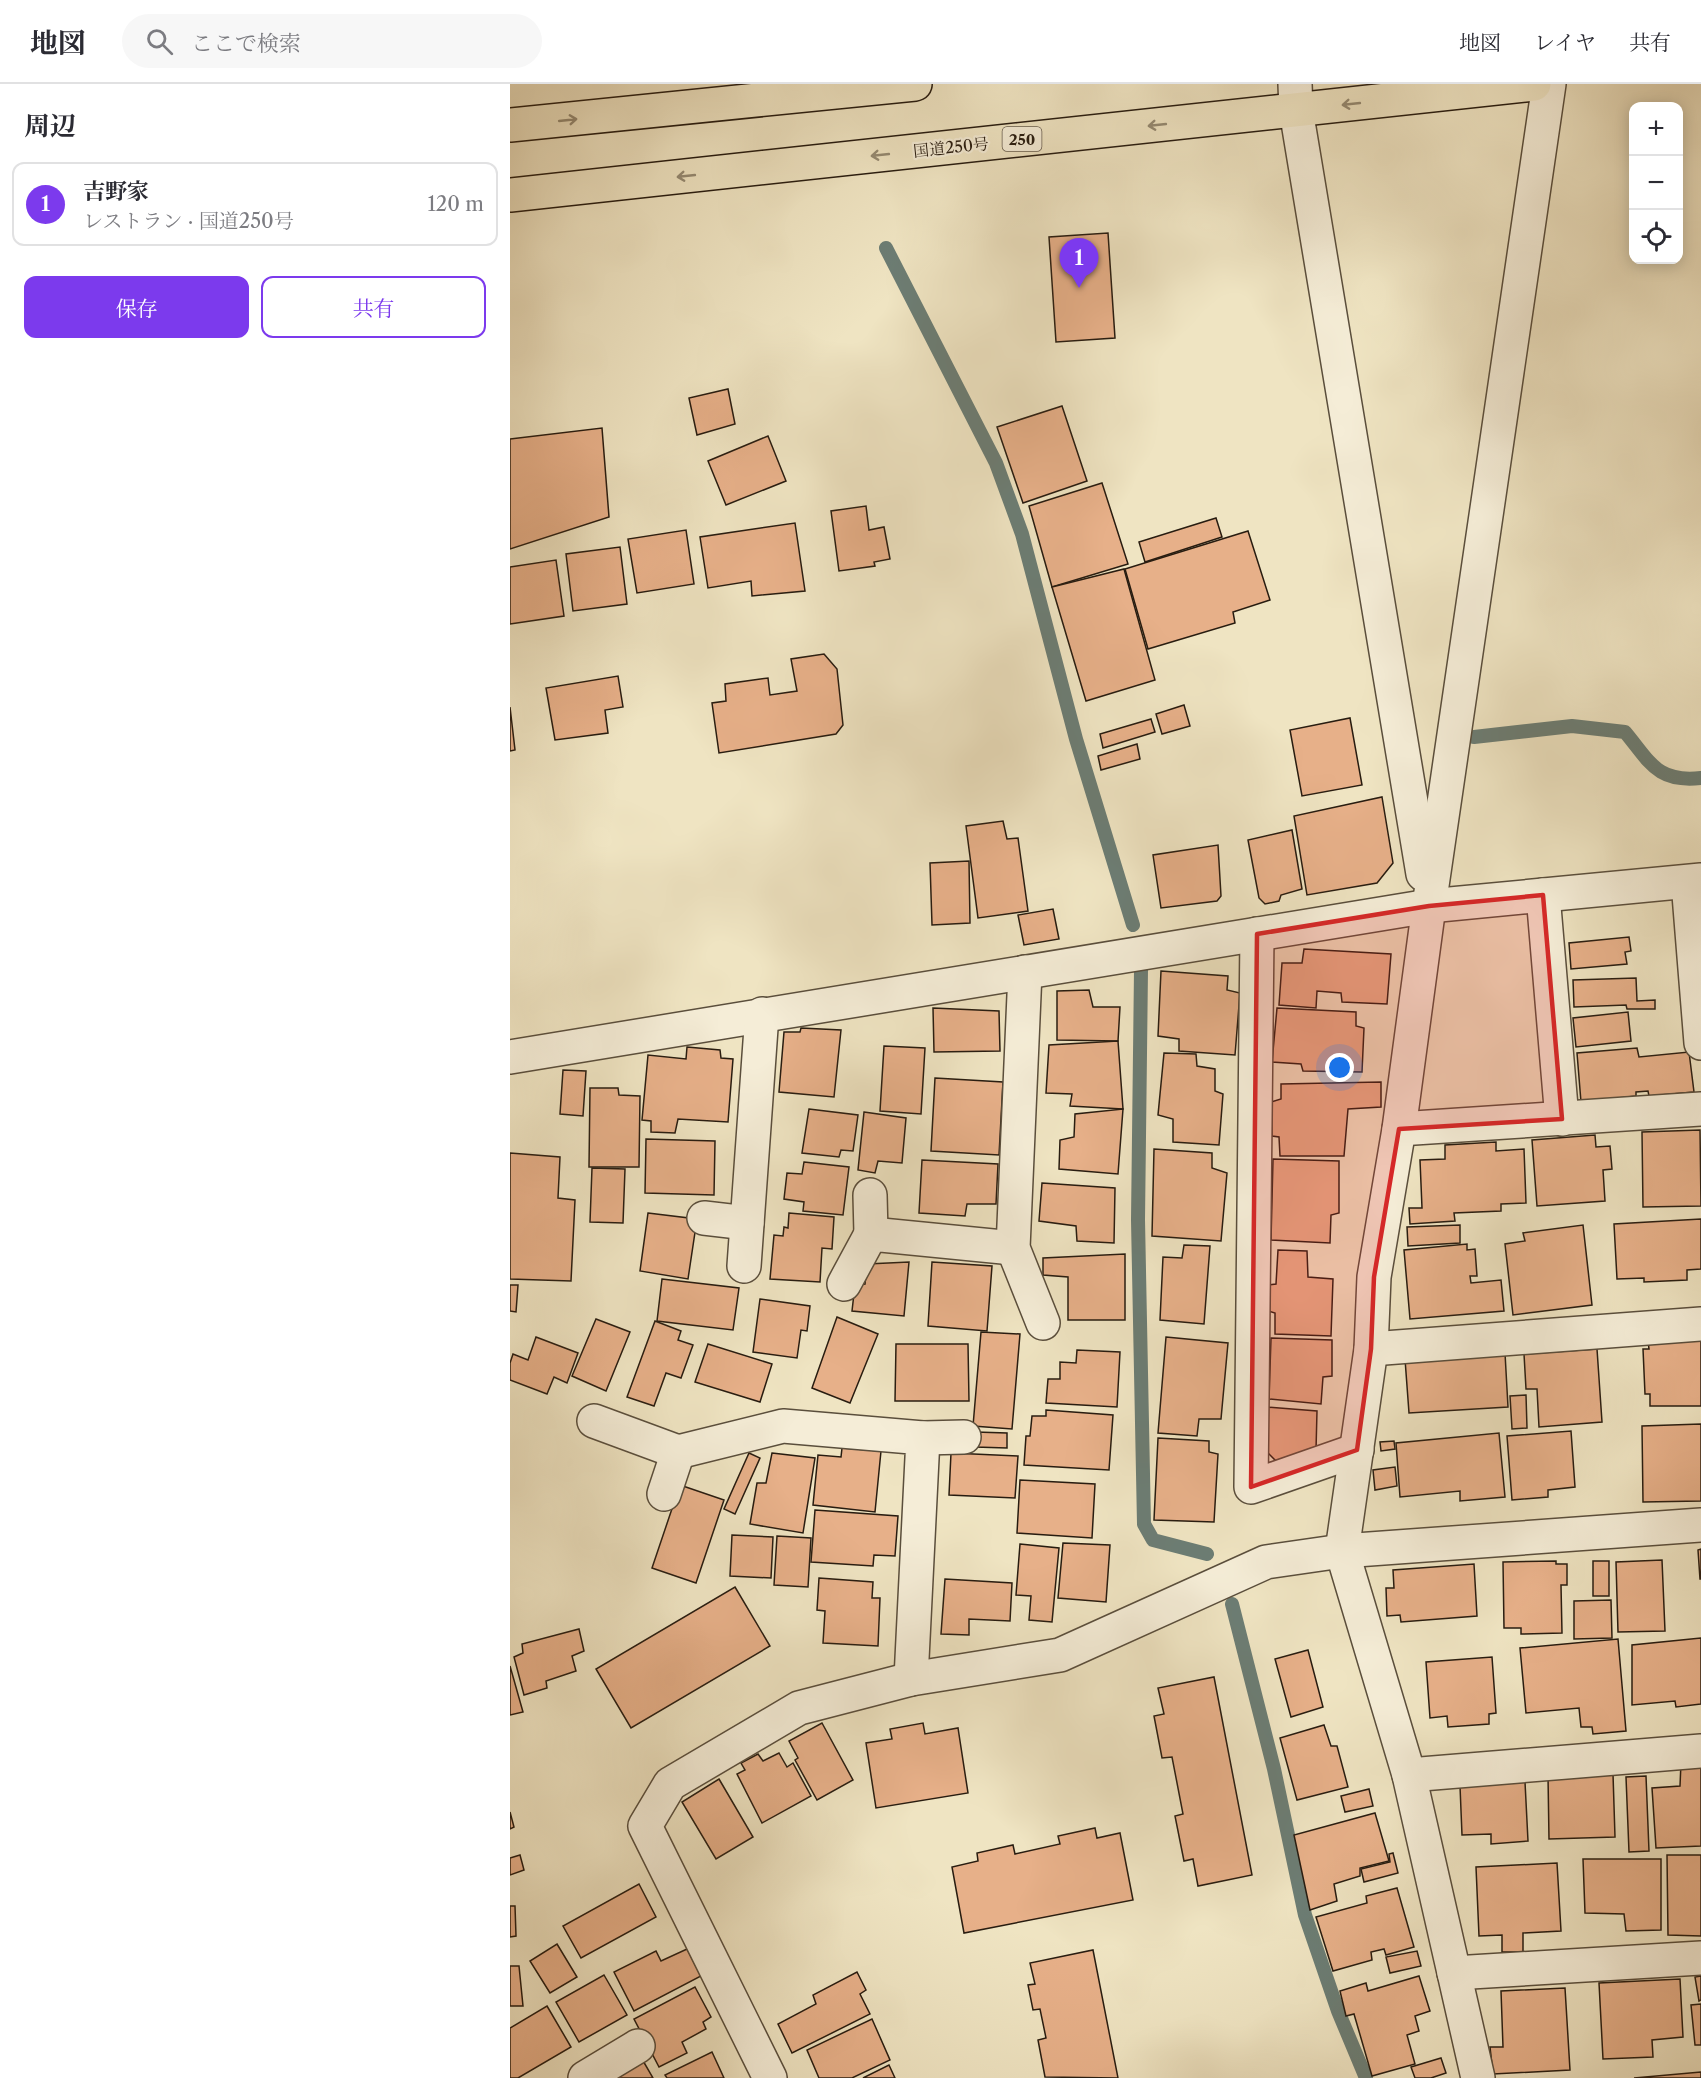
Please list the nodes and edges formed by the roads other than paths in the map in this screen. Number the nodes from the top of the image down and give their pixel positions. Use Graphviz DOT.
graph roads {
  1 [pos="915,84"];
  2 [pos="1534,84"];
  3 [pos="1550,84"];
  4 [pos="1295,97"];
  5 [pos="510,125"];
  6 [pos="510,195"];
  7 [pos="1694,881"];
  8 [pos="1543,895"];
  9 [pos="1429,906"];
  10 [pos="1257,933"];
  11 [pos="1025,972"];
  12 [pos="762,1014"];
  13 [pos="1701,1043"];
  14 [pos="510,1057"];
  15 [pos="1701,1109"];
  16 [pos="1562,1119"];
  17 [pos="1399,1129"];
  18 [pos="870,1195"];
  19 [pos="704,1218"];
  20 [pos="747,1223"];
  21 [pos="871,1234"];
  22 [pos="1013,1248"];
  23 [pos="744,1266"];
  24 [pos="844,1284"];
  25 [pos="1043,1323"];
  26 [pos="1701,1324"];
  27 [pos="1371,1349"];
  28 [pos="594,1421"];
  29 [pos="964,1437"];
  30 [pos="923,1438"];
  31 [pos="1357,1450"];
  32 [pos="678,1452"];
  33 [pos="664,1494"];
  34 [pos="1701,1525"];
  35 [pos="1342,1551"];
  36 [pos="911,1679"];
  37 [pos="1701,1751"];
  38 [pos="1409,1775"];
  39 [pos="1701,1958"];
  40 [pos="1454,1973"];
  41 [pos="638,2046"];
  42 [pos="585,2078"];
  43 [pos="770,2078"];
  44 [pos="1478,2078"];
  5 -- 1 [label="highway, one-way"];
  2 -- 4 [label="highway, 国道250号 / 250, one-way"];
  3 -- 9 [label="street"];
  4 -- 6 [label="highway, 国道250号 / 250, one-way"];
  4 -- 9 [label="street"];
  7 -- 8 [label="street"];
  7 -- 13 [label="street"];
  8 -- 9 [label="street"];
  8 -- 16 [label="street"];
  9 -- 10 [label="street"];
  9 -- 17 [label="street"];
  10 -- 11 [label="street"];
  10 -- 31 [label="street"];
  11 -- 12 [label="street"];
  11 -- 22 [label="street"];
  12 -- 14 [label="street"];
  12 -- 20 [label="street"];
  15 -- 16 [label="street"];
  16 -- 17 [label="street"];
  17 -- 27 [label="street"];
  18 -- 21 [label="street"];
  19 -- 20 [label="street"];
  20 -- 23 [label="street"];
  21 -- 22 [label="street"];
  21 -- 24 [label="street"];
  22 -- 25 [label="street"];
  26 -- 27 [label="street"];
  27 -- 31 [label="street"];
  28 -- 32 [label="street"];
  29 -- 30 [label="street"];
  30 -- 32 [label="street"];
  30 -- 36 [label="street"];
  31 -- 35 [label="street"];
  32 -- 33 [label="street"];
  34 -- 35 [label="street"];
  35 -- 36 [label="street"];
  35 -- 38 [label="street"];
  36 -- 43 [label="street"];
  37 -- 38 [label="street"];
  38 -- 40 [label="street"];
  39 -- 40 [label="street"];
  40 -- 44 [label="street"];
  41 -- 42 [label="street"];
}
